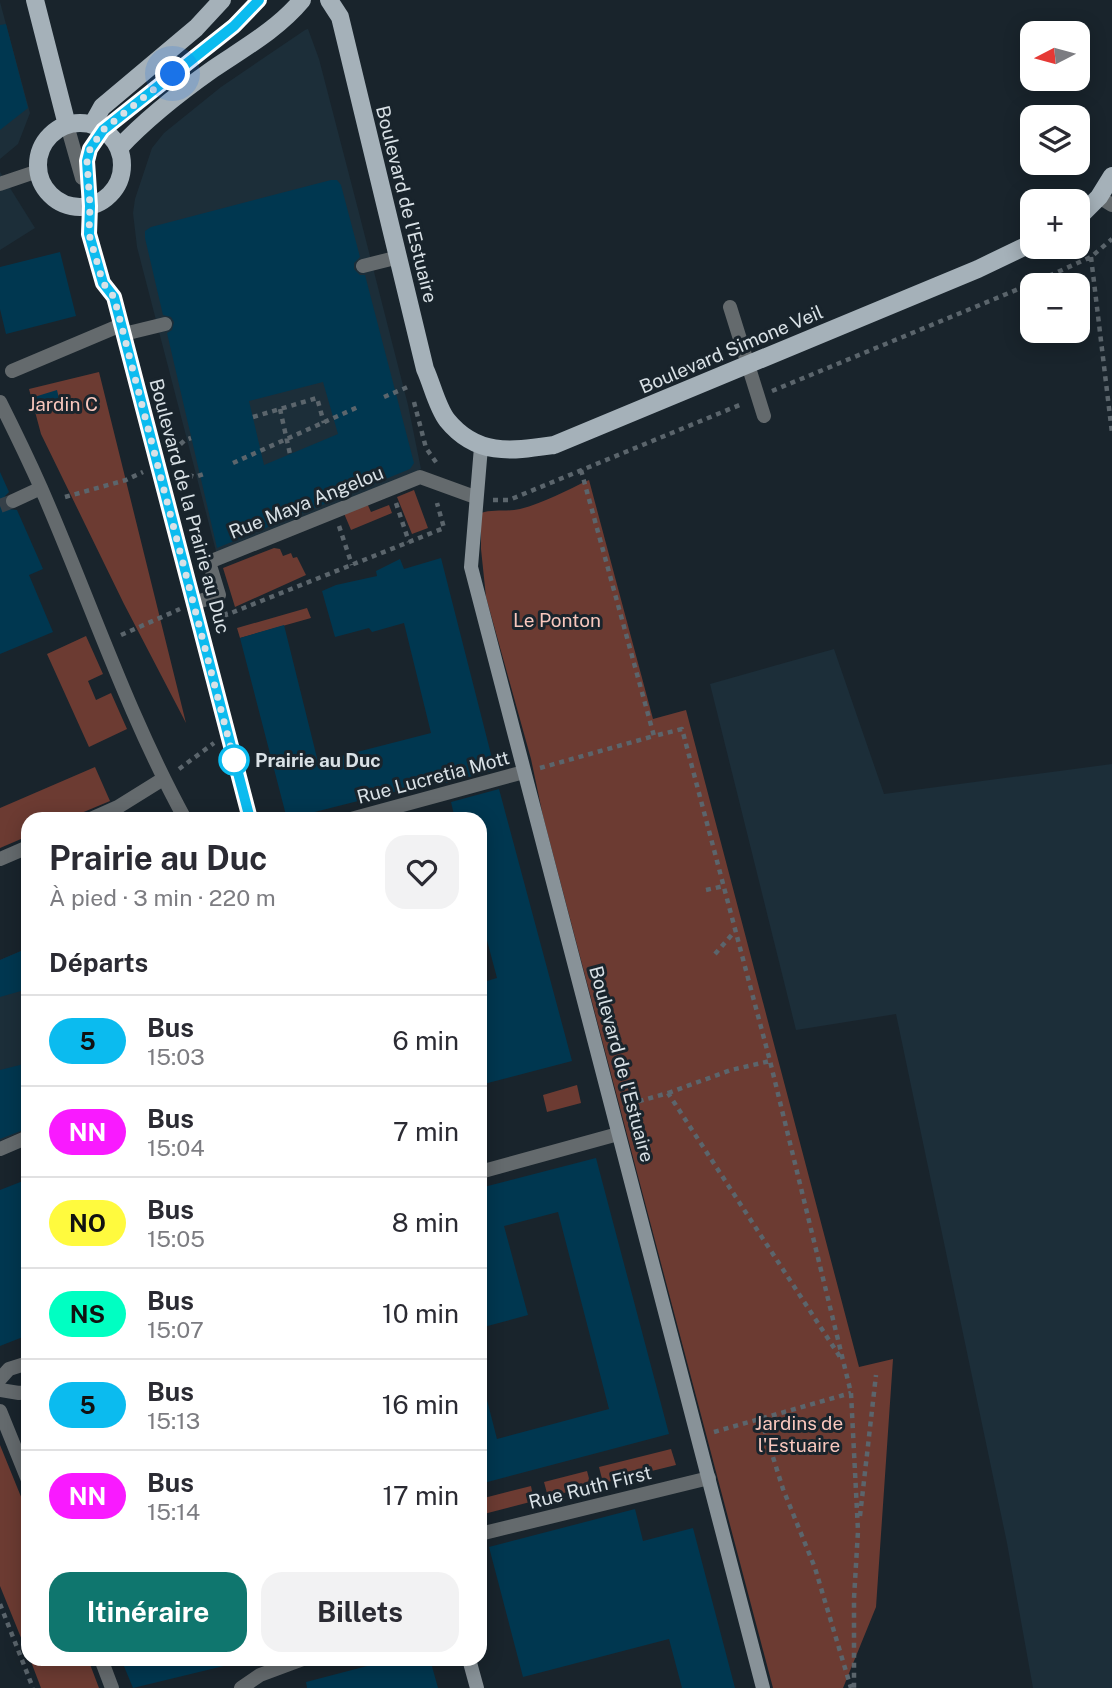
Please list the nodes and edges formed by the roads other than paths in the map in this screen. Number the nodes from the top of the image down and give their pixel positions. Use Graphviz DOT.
graph roads {
  1 [pos="35,0"];
  2 [pos="222,0"];
  3 [pos="259,0"];
  4 [pos="302,0"];
  5 [pos="329,0"];
  6 [pos="67,125"];
  7 [pos="97,127"];
  8 [pos="119,148"];
  9 [pos="38,171"];
  10 [pos="1112,176"];
  11 [pos="0,184"];
  12 [pos="1106,201"];
  13 [pos="90,206"];
  14 [pos="1090,211"];
  15 [pos="1020,249"];
  16 [pos="399,257"];
  17 [pos="363,266"];
  18 [pos="730,307"];
  19 [pos="165,324"];
  20 [pos="122,330"];
  21 [pos="746,365"];
  22 [pos="12,371"];
  23 [pos="0,402"];
  24 [pos="764,416"];
  25 [pos="481,447"];
  26 [pos="41,488"];
  27 [pos="475,497"];
  28 [pos="13,501"];
  29 [pos="194,603"];
  30 [pos="524,772"];
  31 [pos="163,779"];
  32 [pos="107,812"];
  33 [pos="182,812"];
  34 [pos="248,812"];
  35 [pos="377,812"];
  36 [pos="21,850"];
  37 [pos="0,859"];
  38 [pos="618,1134"];
  39 [pos="21,1140"];
  40 [pos="0,1149"];
  41 [pos="487,1170"];
  42 [pos="21,1366"];
  43 [pos="5,1374"];
  44 [pos="0,1390"];
  45 [pos="21,1390"];
  46 [pos="21,1393"];
  47 [pos="0,1411"];
  48 [pos="21,1463"];
  49 [pos="709,1478"];
  50 [pos="487,1532"];
  51 [pos="104,1666"];
  52 [pos="284,1666"];
  53 [pos="471,1666"];
  54 [pos="112,1688"];
  55 [pos="241,1688"];
  56 [pos="477,1688"];
  57 [pos="763,1688"];
  1 -- 6 [label="main road, Boulevard de la Prairie au Duc"];
  2 -- 7 [label="main road"];
  3 -- 7 [label="street"];
  4 -- 8 [label="main road"];
  5 -- 16 [label="main road, Boulevard de l'Estuaire"];
  6 -- 7 [label="main road"];
  6 -- 9 [label="main road"];
  6 -- 13 [label="street, Boulevard de la Prairie au Duc"];
  7 -- 8 [label="main road"];
  7 -- 13 [label="street, Boulevard de la Prairie au Duc"];
  8 -- 13 [label="main road"];
  9 -- 11 [label="street"];
  9 -- 13 [label="main road"];
  10 -- 12 [label="main road"];
  12 -- 14 [label="main road"];
  13 -- 20 [label="main road, Boulevard de la Prairie au Duc"];
  15 -- 21 [label="main road, Boulevard Simone Veil"];
  16 -- 17 [label="street"];
  16 -- 25 [label="main road, Boulevard de l'Estuaire"];
  18 -- 21 [label="street"];
  19 -- 20 [label="street"];
  20 -- 22 [label="street"];
  20 -- 29 [label="main road, Boulevard de la Prairie au Duc"];
  21 -- 24 [label="street"];
  21 -- 25 [label="main road, Boulevard Simone Veil"];
  23 -- 26 [label="street"];
  25 -- 27 [label="main road, Boulevard de l'Estuaire"];
  26 -- 28 [label="street"];
  26 -- 31 [label="street"];
  27 -- 29 [label="street, Rue Maya Angelou"];
  27 -- 30 [label="main road, Boulevard de l'Estuaire"];
  29 -- 34 [label="main road, Boulevard de la Prairie au Duc"];
  30 -- 35 [label="street, Rue Lucretia Mott"];
  30 -- 38 [label="main road, Boulevard de l'Estuaire"];
  31 -- 32 [label="street"];
  31 -- 33 [label="street"];
  36 -- 37 [label="street"];
  38 -- 41 [label="street"];
  38 -- 49 [label="main road, Boulevard de l'Estuaire"];
  39 -- 40 [label="street"];
  42 -- 43 [label="street"];
  43 -- 45 [label="street"];
  44 -- 46 [label="street"];
  47 -- 48 [label="street"];
  49 -- 50 [label="street, Rue Ruth First"];
  49 -- 57 [label="main road, Boulevard de l'Estuaire"];
  51 -- 54 [label="street"];
  52 -- 55 [label="street"];
  53 -- 56 [label="main road"];
}
